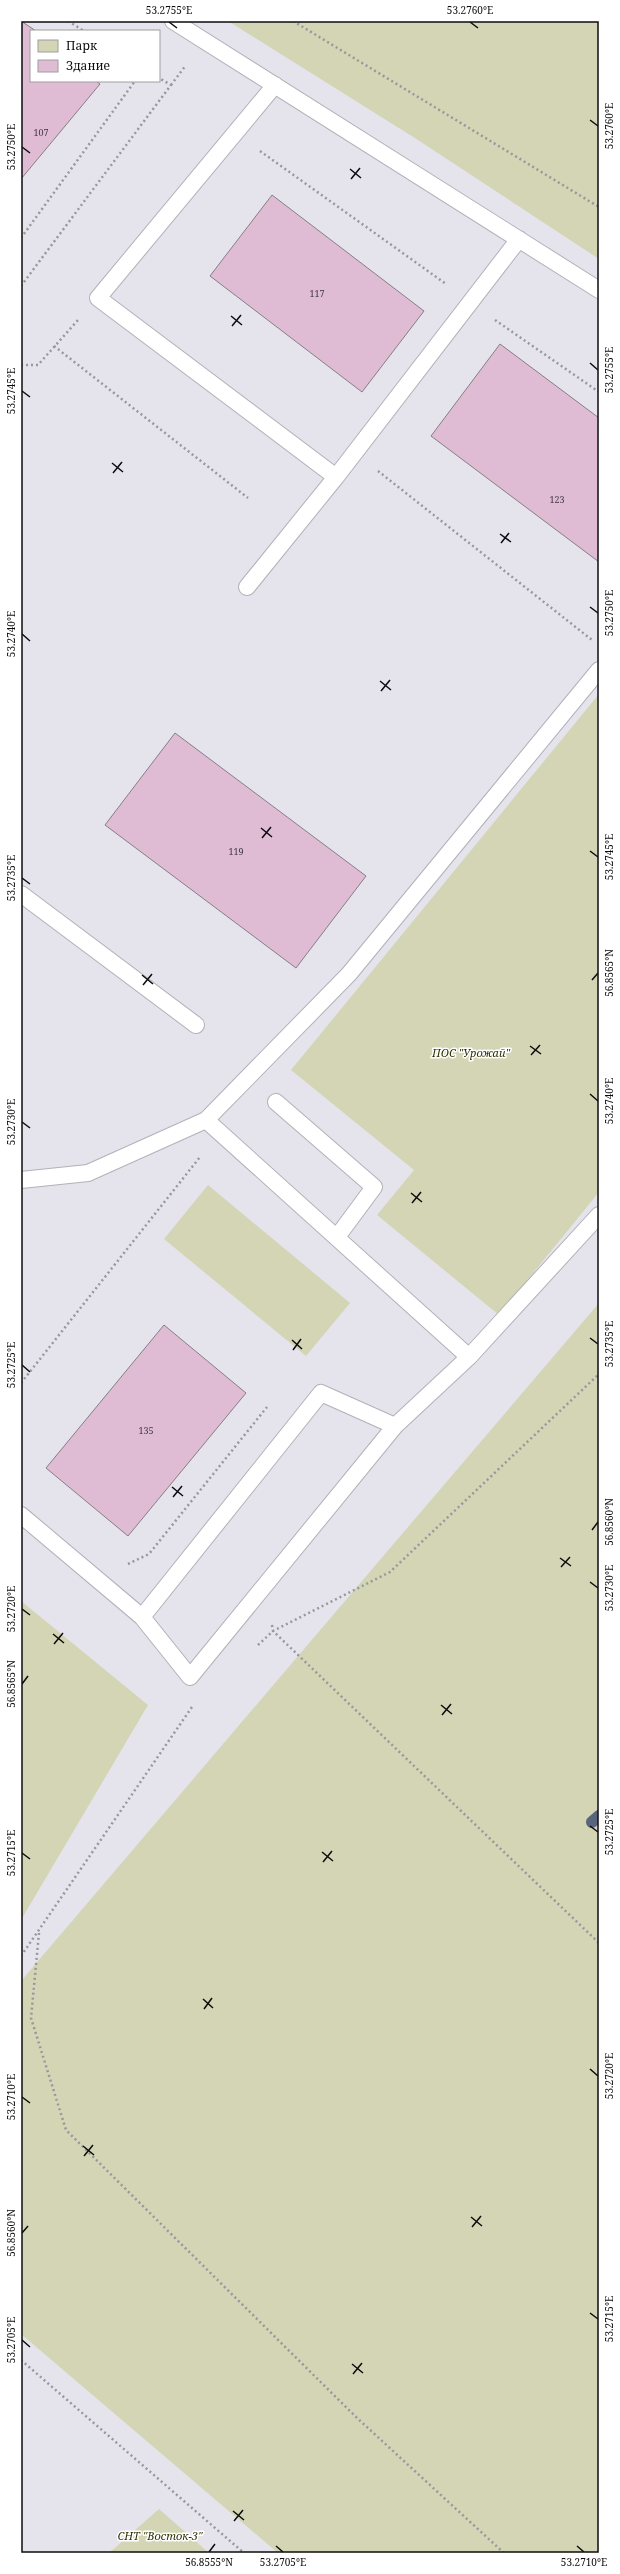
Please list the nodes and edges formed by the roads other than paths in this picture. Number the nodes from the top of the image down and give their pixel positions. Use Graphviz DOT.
graph roads {
  1 [pos="173,21"];
  2 [pos="275,85"];
  3 [pos="519,239"];
  4 [pos="599,290"];
  5 [pos="336,477"];
  6 [pos="247,587"];
  7 [pos="599,670"];
  8 [pos="21,894"];
  9 [pos="196,1025"];
  10 [pos="276,1102"];
  11 [pos="206,1120"];
  12 [pos="21,1180"];
  13 [pos="599,1215"];
  14 [pos="337,1237"];
  15 [pos="469,1357"];
  16 [pos="395,1426"];
  17 [pos="21,1515"];
  18 [pos="142,1616"];
  1 -- 2 [label="lane"];
  2 -- 3 [label="lane"];
  2 -- 5 [label="lane"];
  3 -- 4 [label="lane"];
  3 -- 5 [label="lane"];
  5 -- 6 [label="lane"];
  7 -- 11 [label="lane"];
  8 -- 9 [label="lane"];
  10 -- 14 [label="lane"];
  11 -- 12 [label="lane"];
  11 -- 14 [label="lane"];
  13 -- 15 [label="lane"];
  14 -- 15 [label="lane"];
  15 -- 16 [label="lane"];
  16 -- 18 [label="lane"];
  16 -- 18 [label="lane"];
  17 -- 18 [label="lane"];
}
